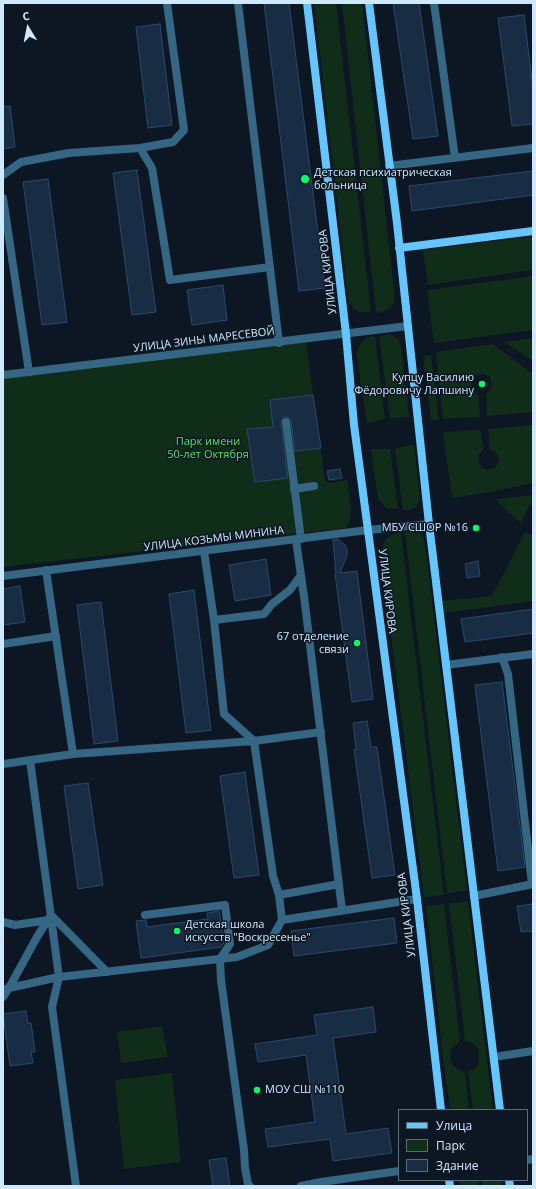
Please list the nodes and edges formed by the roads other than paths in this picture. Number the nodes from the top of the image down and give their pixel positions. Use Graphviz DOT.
graph roads {
  1 [pos="167,3"];
  2 [pos="238,3"];
  3 [pos="307,3"];
  4 [pos="369,3"];
  5 [pos="434,3"];
  6 [pos="140,148"];
  7 [pos="533,148"];
  8 [pos="455,158"];
  9 [pos="389,166"];
  10 [pos="3,175"];
  11 [pos="3,198"];
  12 [pos="533,232"];
  13 [pos="399,248"];
  14 [pos="270,267"];
  15 [pos="408,326"];
  16 [pos="346,334"];
  17 [pos="279,342"];
  18 [pos="29,372"];
  19 [pos="3,375"];
  20 [pos="286,422"];
  21 [pos="314,486"];
  22 [pos="294,488"];
  23 [pos="429,524"];
  24 [pos="368,530"];
  25 [pos="298,539"];
  26 [pos="204,551"];
  27 [pos="46,570"];
  28 [pos="301,575"];
  29 [pos="3,576"];
  30 [pos="214,620"];
  31 [pos="56,636"];
  32 [pos="3,644"];
  33 [pos="533,654"];
  34 [pos="502,657"];
  35 [pos="446,665"];
  36 [pos="321,732"];
  37 [pos="254,741"];
  38 [pos="73,754"];
  39 [pos="30,760"];
  40 [pos="3,764"];
  41 [pos="339,884"];
  42 [pos="533,884"];
  43 [pos="279,895"];
  44 [pos="474,896"];
  45 [pos="417,900"];
  46 [pos="342,910"];
  47 [pos="145,916"];
  48 [pos="50,918"];
  49 [pos="282,920"];
  50 [pos="3,922"];
  51 [pos="220,959"];
  52 [pos="107,972"];
  53 [pos="60,977"];
  54 [pos="6,989"];
  55 [pos="3,997"];
  56 [pos="533,1051"];
  57 [pos="494,1057"];
  58 [pos="441,1109"];
  59 [pos="500,1109"];
  60 [pos="398,1171"];
  61 [pos="320,1184"];
  62 [pos="76,1186"];
  63 [pos="250,1186"];
  64 [pos="301,1186"];
  1 -- 6 [label="street"];
  2 -- 14 [label="street"];
  3 -- 16 [label="main road, УЛИЦА КИРОВА"];
  4 -- 9 [label="main road"];
  5 -- 8 [label="street"];
  6 -- 10 [label="street"];
  6 -- 14 [label="street"];
  7 -- 8 [label="street"];
  8 -- 9 [label="street"];
  9 -- 13 [label="main road"];
  11 -- 18 [label="street"];
  12 -- 13 [label="main road"];
  13 -- 15 [label="main road"];
  14 -- 17 [label="street"];
  15 -- 16 [label="street, УЛИЦА ЗИНЫ МАРЕСЕВОЙ"];
  15 -- 23 [label="main road"];
  16 -- 17 [label="street, УЛИЦА ЗИНЫ МАРЕСЕВОЙ"];
  16 -- 24 [label="main road, УЛИЦА КИРОВА"];
  17 -- 18 [label="street, УЛИЦА ЗИНЫ МАРЕСЕВОЙ"];
  18 -- 19 [label="street, УЛИЦА ЗИНЫ МАРЕСЕВОЙ"];
  20 -- 22 [label="street"];
  21 -- 22 [label="street"];
  22 -- 25 [label="street"];
  23 -- 24 [label="street, УЛИЦА КОЗЬМЫ МИНИНА"];
  23 -- 35 [label="main road"];
  24 -- 25 [label="street, УЛИЦА КОЗЬМЫ МИНИНА"];
  24 -- 45 [label="main road, УЛИЦА КИРОВА"];
  25 -- 26 [label="street, УЛИЦА КОЗЬМЫ МИНИНА"];
  25 -- 28 [label="street"];
  26 -- 27 [label="street, УЛИЦА КОЗЬМЫ МИНИНА"];
  26 -- 30 [label="street"];
  27 -- 29 [label="street, УЛИЦА КОЗЬМЫ МИНИНА"];
  27 -- 31 [label="street"];
  28 -- 30 [label="street"];
  28 -- 36 [label="street"];
  30 -- 37 [label="street"];
  31 -- 32 [label="street"];
  31 -- 38 [label="street"];
  33 -- 34 [label="street"];
  34 -- 35 [label="street"];
  34 -- 42 [label="street"];
  35 -- 44 [label="main road"];
  36 -- 37 [label="street"];
  36 -- 41 [label="street"];
  37 -- 38 [label="street"];
  37 -- 43 [label="street"];
  38 -- 39 [label="street"];
  39 -- 40 [label="street"];
  39 -- 48 [label="street"];
  41 -- 43 [label="street"];
  41 -- 46 [label="street"];
  42 -- 44 [label="street"];
  43 -- 49 [label="street"];
  44 -- 57 [label="main road"];
  45 -- 46 [label="street"];
  45 -- 58 [label="main road, УЛИЦА КИРОВА"];
  46 -- 49 [label="street"];
  47 -- 51 [label="street"];
  48 -- 50 [label="street"];
  48 -- 52 [label="street"];
  48 -- 53 [label="street"];
  48 -- 54 [label="street"];
  49 -- 51 [label="street"];
  51 -- 52 [label="street"];
  51 -- 63 [label="street"];
  52 -- 53 [label="street"];
  53 -- 54 [label="street"];
  53 -- 62 [label="street"];
  54 -- 55 [label="street"];
  56 -- 57 [label="street"];
  57 -- 59 [label="main road"];
  60 -- 61 [label="street"];
  61 -- 64 [label="street"];
}
